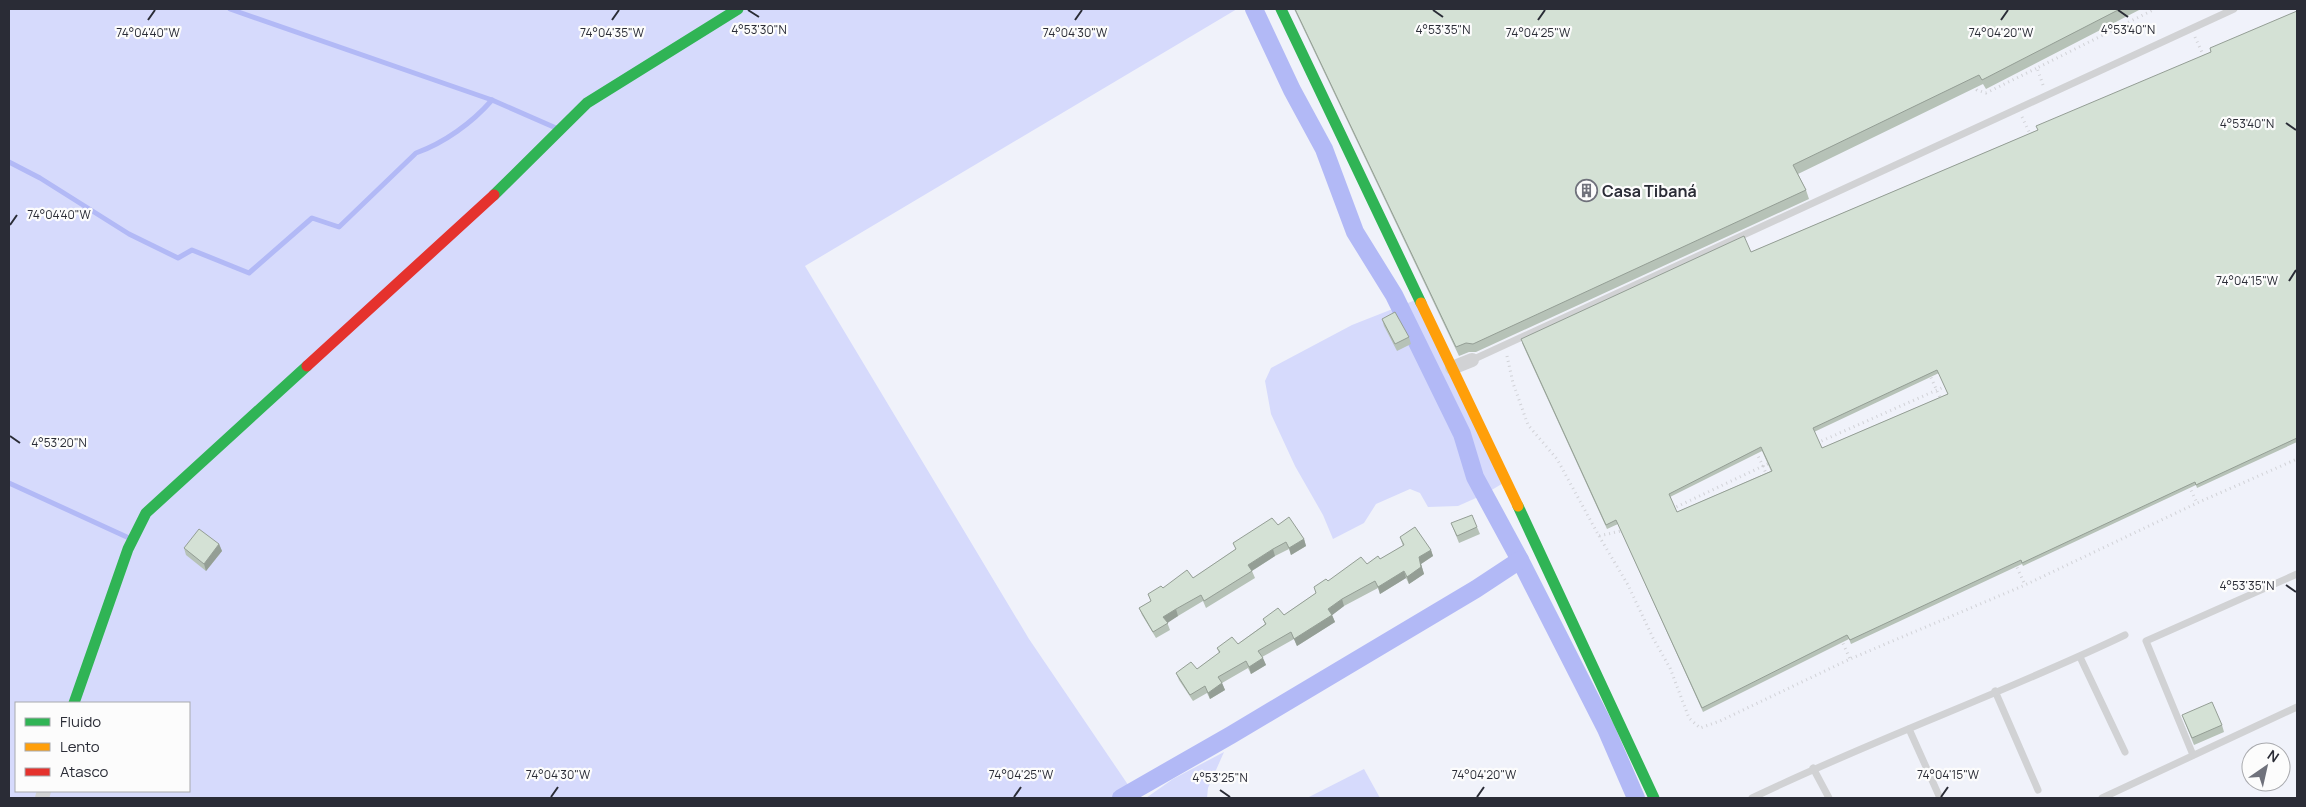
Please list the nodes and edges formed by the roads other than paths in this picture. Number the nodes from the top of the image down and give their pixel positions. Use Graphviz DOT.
graph roads {
  1 [pos="738,9"];
  2 [pos="1281,9"];
  3 [pos="2234,9"];
  4 [pos="1472,360"];
  5 [pos="1452,368"];
  6 [pos="2297,574"];
  7 [pos="2125,636"];
  8 [pos="2080,657"];
  9 [pos="1995,691"];
  10 [pos="74,702"];
  11 [pos="2297,707"];
  12 [pos="1910,729"];
  13 [pos="2125,752"];
  14 [pos="2193,756"];
  15 [pos="1813,768"];
  16 [pos="2038,790"];
  17 [pos="1654,798"];
  18 [pos="1752,798"];
  19 [pos="1829,798"];
  20 [pos="1940,798"];
  21 [pos="2102,798"];
  1 -- 10 [label="street"];
  2 -- 5 [label="street"];
  3 -- 4 [label="lane"];
  4 -- 5 [label="street"];
  5 -- 17 [label="street"];
  6 -- 14 [label="lane"];
  7 -- 8 [label="lane"];
  8 -- 9 [label="lane"];
  8 -- 13 [label="lane"];
  9 -- 12 [label="lane"];
  9 -- 16 [label="lane"];
  11 -- 14 [label="lane"];
  12 -- 15 [label="lane"];
  12 -- 20 [label="lane"];
  14 -- 21 [label="lane"];
  15 -- 18 [label="lane"];
  15 -- 19 [label="lane"];
}
